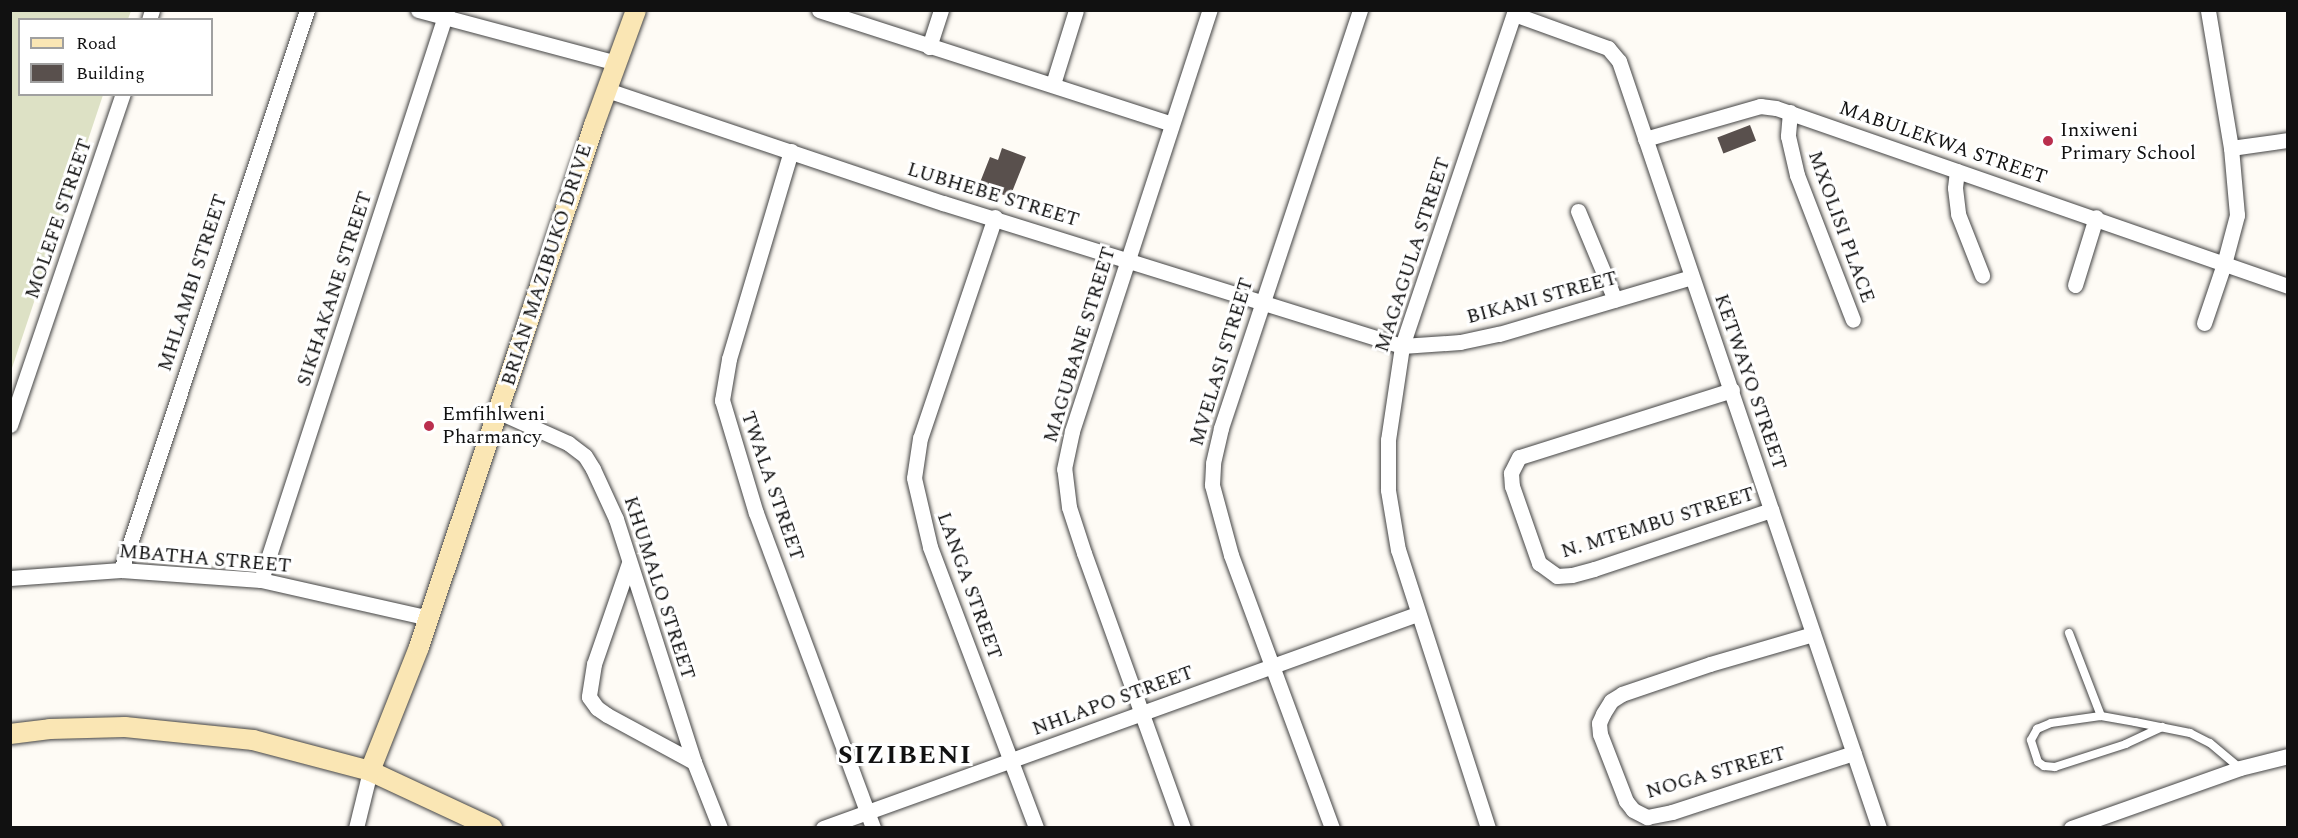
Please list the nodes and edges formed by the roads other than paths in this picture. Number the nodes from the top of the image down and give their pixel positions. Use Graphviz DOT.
graph roads {
  1 [pos="308,10"];
  2 [pos="418,10"];
  3 [pos="636,10"];
  4 [pos="819,10"];
  5 [pos="941,10"];
  6 [pos="1076,10"];
  7 [pos="1210,10"];
  8 [pos="1360,10"];
  9 [pos="2208,10"];
  10 [pos="1515,12"];
  11 [pos="446,14"];
  12 [pos="929,46"];
  13 [pos="617,63"];
  14 [pos="1053,84"];
  15 [pos="607,90"];
  16 [pos="122,96"];
  17 [pos="1790,112"];
  18 [pos="1171,124"];
  19 [pos="1645,140"];
  20 [pos="2288,140"];
  21 [pos="2231,148"];
  22 [pos="791,152"];
  23 [pos="1957,171"];
  24 [pos="1578,211"];
  25 [pos="995,217"];
  26 [pos="2096,217"];
  27 [pos="1129,259"];
  28 [pos="2224,264"];
  29 [pos="1982,275"];
  30 [pos="1691,277"];
  31 [pos="2075,285"];
  32 [pos="2288,286"];
  33 [pos="1615,300"];
  34 [pos="1263,301"];
  35 [pos="1854,320"];
  36 [pos="2204,323"];
  37 [pos="1402,346"];
  38 [pos="1732,390"];
  39 [pos="499,411"];
  40 [pos="10,425"];
  41 [pos="1771,510"];
  42 [pos="629,563"];
  43 [pos="121,570"];
  44 [pos="10,578"];
  45 [pos="261,580"];
  46 [pos="1417,614"];
  47 [pos="429,618"];
  48 [pos="2069,633"];
  49 [pos="1813,634"];
  50 [pos="1273,666"];
  51 [pos="1141,713"];
  52 [pos="2101,716"];
  53 [pos="2162,727"];
  54 [pos="10,734"];
  55 [pos="1854,753"];
  56 [pos="2288,756"];
  57 [pos="1011,760"];
  58 [pos="694,762"];
  59 [pos="2240,768"];
  60 [pos="370,771"];
  61 [pos="867,812"];
  62 [pos="2075,827"];
  63 [pos="356,828"];
  64 [pos="492,828"];
  65 [pos="720,828"];
  66 [pos="823,828"];
  67 [pos="873,828"];
  68 [pos="1036,828"];
  69 [pos="1183,828"];
  70 [pos="1332,828"];
  71 [pos="1488,828"];
  72 [pos="1879,828"];
  1 -- 43 [label="street, MHLAMBI STREET"];
  2 -- 11 [label="street"];
  3 -- 13 [label="street, BRIAN MAZIBUKO DRIVE"];
  4 -- 12 [label="street"];
  5 -- 12 [label="street"];
  6 -- 14 [label="street"];
  7 -- 18 [label="street, MAGUBANE STREET"];
  8 -- 34 [label="street, MVELASI STREET"];
  9 -- 21 [label="street"];
  10 -- 19 [label="street, KETWAYO STREET"];
  10 -- 37 [label="street, MAGAGULA STREET"];
  11 -- 13 [label="street"];
  11 -- 45 [label="street, SIKHAKANE STREET"];
  12 -- 14 [label="street"];
  13 -- 15 [label="street, BRIAN MAZIBUKO DRIVE"];
  14 -- 18 [label="street"];
  15 -- 22 [label="street, LUBHEBE STREET"];
  15 -- 39 [label="street, BRIAN MAZIBUKO DRIVE"];
  16 -- 40 [label="street, MOLEFE STREET"];
  17 -- 19 [label="street, MABULEKWA STREET"];
  17 -- 23 [label="street, MABULEKWA STREET"];
  17 -- 35 [label="street, MXOLISI PLACE"];
  18 -- 27 [label="street, MAGUBANE STREET"];
  19 -- 30 [label="street, KETWAYO STREET"];
  20 -- 21 [label="street"];
  21 -- 28 [label="street"];
  22 -- 25 [label="street, LUBHEBE STREET"];
  22 -- 61 [label="street, TWALA STREET"];
  23 -- 26 [label="street, MABULEKWA STREET"];
  23 -- 29 [label="street"];
  24 -- 33 [label="street"];
  25 -- 27 [label="street, LUBHEBE STREET"];
  25 -- 57 [label="street, LANGA STREET"];
  26 -- 28 [label="street, MABULEKWA STREET"];
  26 -- 31 [label="street"];
  27 -- 34 [label="street, LUBHEBE STREET"];
  27 -- 51 [label="street, MAGUBANE STREET"];
  28 -- 32 [label="street, MABULEKWA STREET"];
  28 -- 36 [label="street"];
  30 -- 33 [label="street, BIKANI STREET"];
  30 -- 38 [label="street, KETWAYO STREET"];
  33 -- 37 [label="street, BIKANI STREET"];
  34 -- 37 [label="street, LUBHEBE STREET"];
  34 -- 50 [label="street, MVELASI STREET"];
  37 -- 46 [label="street, MAGAGULA STREET"];
  38 -- 41 [label="street, KETWAYO STREET"];
  38 -- 41 [label="street, N. MTEMBU STREET"];
  39 -- 42 [label="street, KHUMALO STREET"];
  39 -- 47 [label="street, BRIAN MAZIBUKO DRIVE"];
  41 -- 49 [label="street, KETWAYO STREET"];
  42 -- 58 [label="street, KHUMALO STREET"];
  42 -- 58 [label="street"];
  43 -- 44 [label="street, MBATHA STREET"];
  43 -- 45 [label="street, MBATHA STREET"];
  45 -- 47 [label="street, MBATHA STREET"];
  46 -- 50 [label="street, NHLAPO STREET"];
  46 -- 71 [label="street, MAGAGULA STREET"];
  47 -- 60 [label="street, BRIAN MAZIBUKO DRIVE"];
  48 -- 52 [label="lane"];
  49 -- 55 [label="street, KETWAYO STREET"];
  49 -- 55 [label="street, NOGA STREET"];
  50 -- 51 [label="street, NHLAPO STREET"];
  50 -- 70 [label="street, MVELASI STREET"];
  51 -- 57 [label="street, NHLAPO STREET"];
  51 -- 69 [label="street, MAGUBANE STREET"];
  52 -- 53 [label="lane"];
  52 -- 53 [label="lane"];
  53 -- 59 [label="lane"];
  54 -- 60 [label="street"];
  55 -- 72 [label="street, KETWAYO STREET"];
  56 -- 59 [label="street"];
  57 -- 61 [label="street, NHLAPO STREET"];
  57 -- 68 [label="street, LANGA STREET"];
  58 -- 65 [label="street, KHUMALO STREET"];
  59 -- 62 [label="street"];
  60 -- 63 [label="street, BRIAN MAZIBUKO DRIVE"];
  60 -- 64 [label="street"];
  61 -- 66 [label="street, NHLAPO STREET"];
  61 -- 67 [label="street, TWALA STREET"];
}
